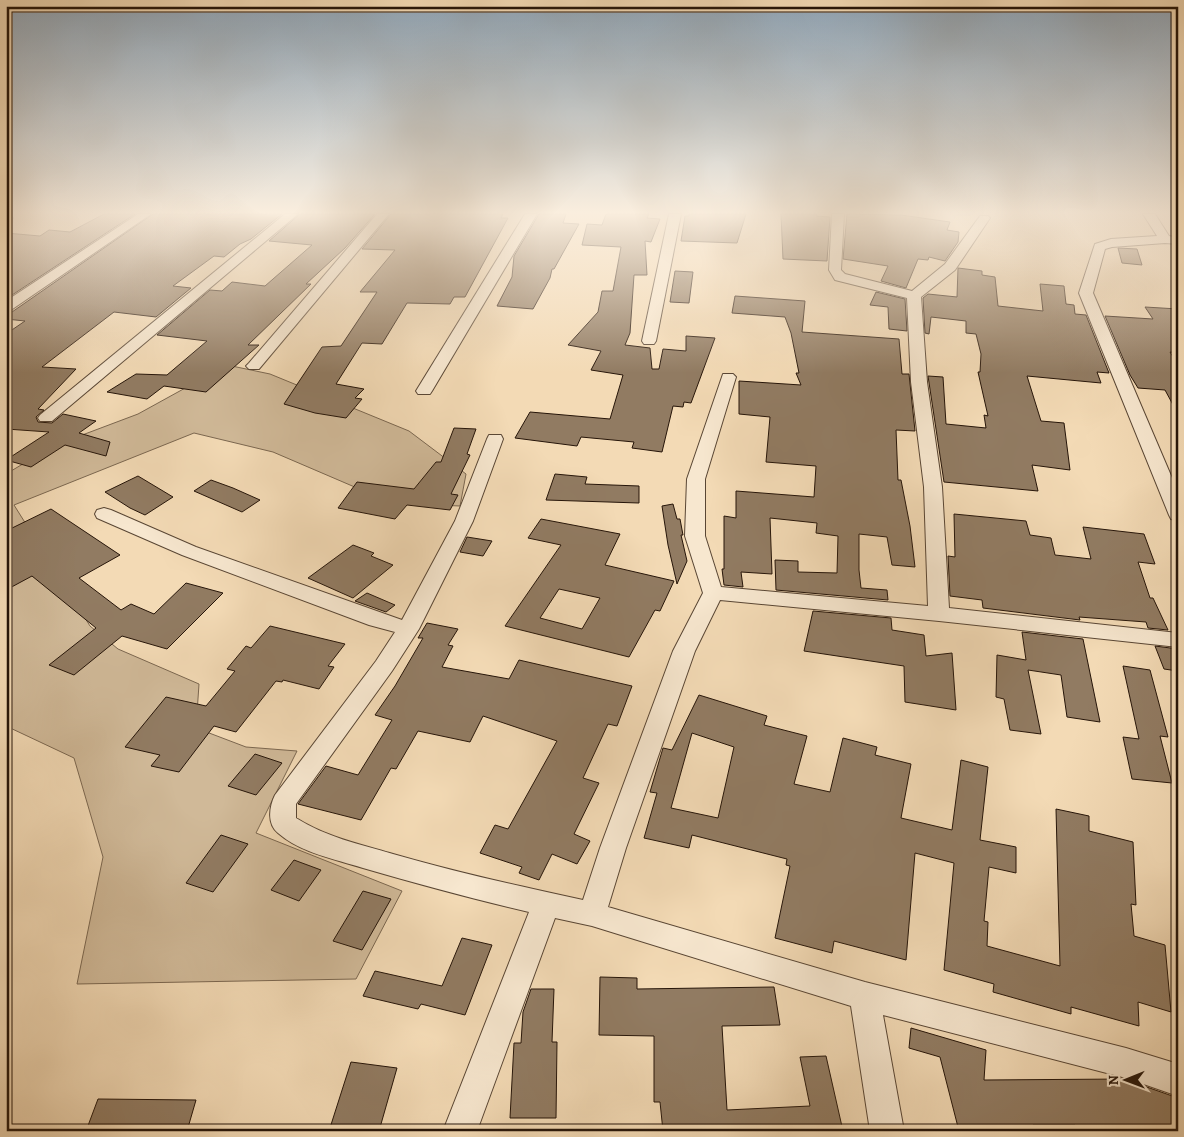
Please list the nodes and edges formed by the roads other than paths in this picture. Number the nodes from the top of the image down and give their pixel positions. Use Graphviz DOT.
graph roads {
  1 [pos="66,267"];
  2 [pos="228,267"];
  3 [pos="338,267"];
  4 [pos="499,267"];
  5 [pos="664,267"];
  6 [pos="835,267"];
  7 [pos="950,267"];
  8 [pos="1093,267"];
  9 [pos="914,296"];
  10 [pos="6,307"];
  11 [pos="649,341"];
  12 [pos="254,366"];
  13 [pos="728,377"];
  14 [pos="424,390"];
  15 [pos="46,418"];
  16 [pos="495,439"];
  17 [pos="104,514"];
  18 [pos="1178,515"];
  19 [pos="713,593"];
  20 [pos="940,614"];
  21 [pos="408,629"];
  22 [pos="1178,640"];
  23 [pos="546,904"];
  24 [pos="592,914"];
  25 [pos="865,996"];
  26 [pos="1178,1080"];
  27 [pos="460,1131"];
  28 [pos="887,1131"];
  1 -- 10 [label="street"];
  2 -- 15 [label="street"];
  3 -- 12 [label="street"];
  4 -- 14 [label="street"];
  5 -- 11 [label="street"];
  6 -- 9 [label="street"];
  7 -- 9 [label="street"];
  8 -- 18 [label="street"];
  9 -- 20 [label="street"];
  13 -- 19 [label="street"];
  16 -- 21 [label="street"];
  17 -- 21 [label="street"];
  19 -- 20 [label="street"];
  19 -- 24 [label="street"];
  20 -- 22 [label="street"];
  21 -- 23 [label="street"];
  23 -- 24 [label="street"];
  23 -- 27 [label="street"];
  24 -- 25 [label="street"];
  25 -- 26 [label="street"];
  25 -- 28 [label="street"];
}
